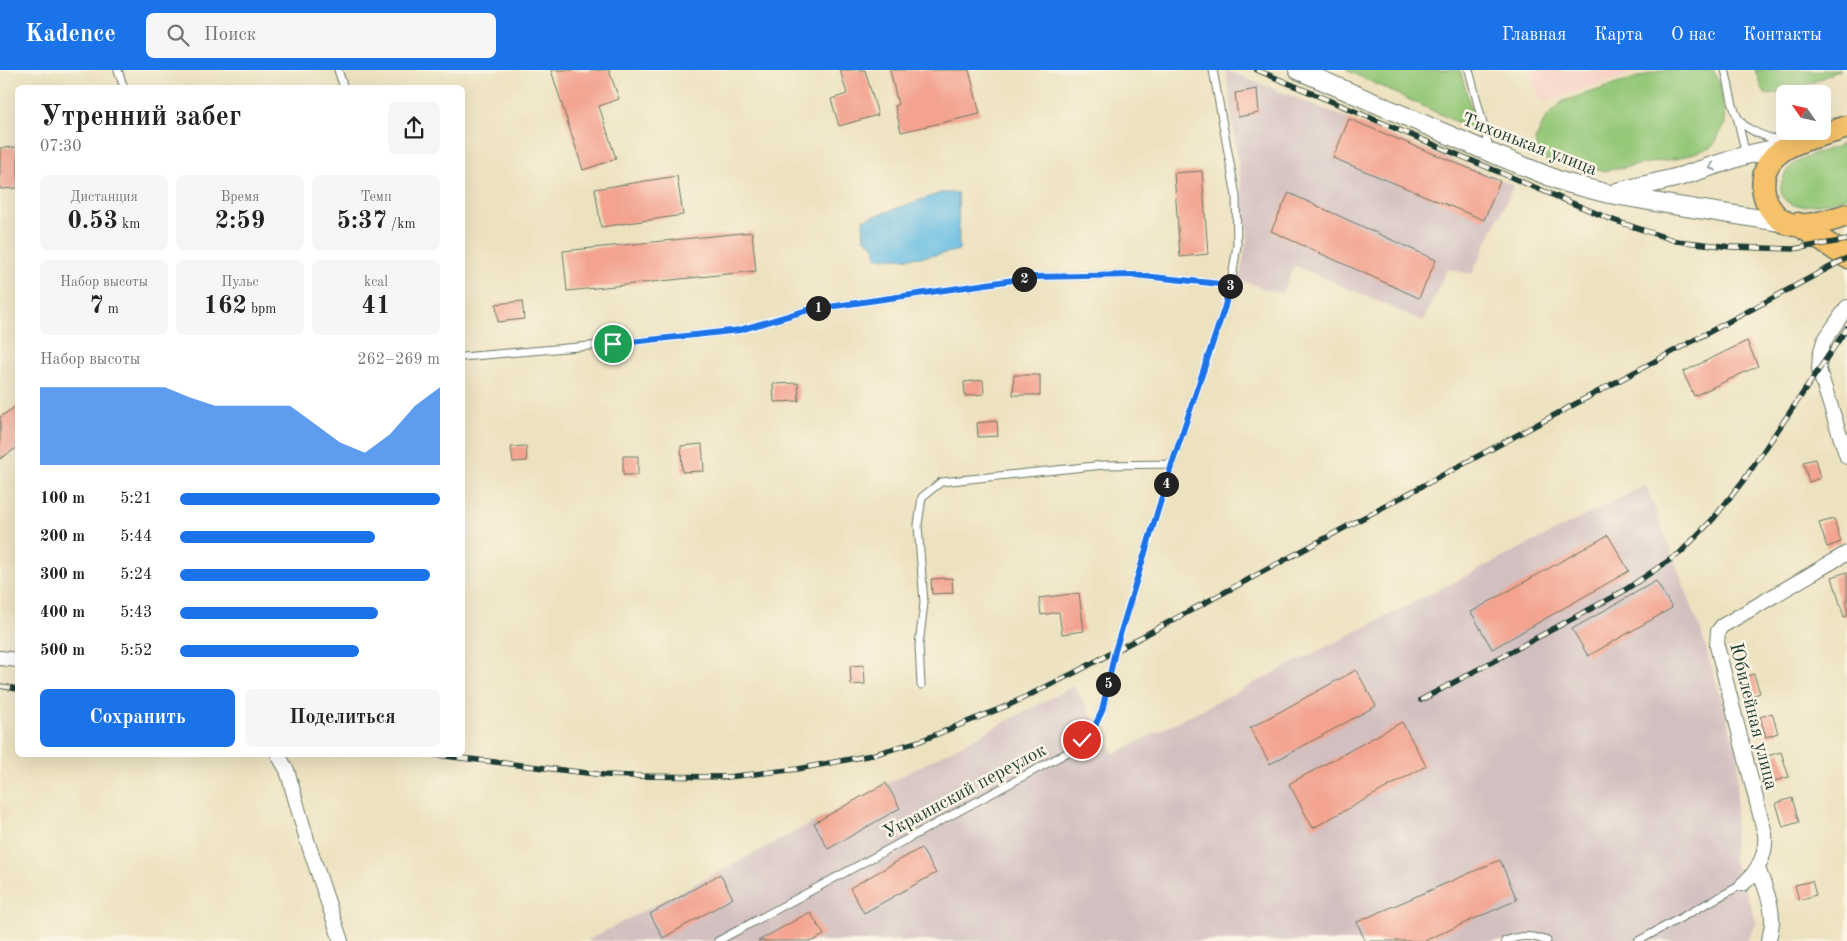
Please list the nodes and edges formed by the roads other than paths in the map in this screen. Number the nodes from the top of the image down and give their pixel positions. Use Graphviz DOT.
graph roads {
  1 [pos="118,70"];
  2 [pos="338,70"];
  3 [pos="1213,70"];
  4 [pos="1298,70"];
  5 [pos="1469,70"];
  6 [pos="1726,70"];
  7 [pos="123,85"];
  8 [pos="343,85"];
  9 [pos="1737,116"];
  10 [pos="1847,127"];
  11 [pos="1792,145"];
  12 [pos="1491,153"];
  13 [pos="1746,155"];
  14 [pos="1609,194"];
  15 [pos="1847,215"];
  16 [pos="1793,224"];
  17 [pos="1847,257"];
  18 [pos="1230,285"];
  19 [pos="1847,307"];
  20 [pos="465,357"];
  21 [pos="1847,458"];
  22 [pos="1172,464"];
  23 [pos="1847,553"];
  24 [pos="0,658"];
  25 [pos="15,660"];
  26 [pos="921,685"];
  27 [pos="279,757"];
  28 [pos="1758,868"];
  29 [pos="1743,884"];
  30 [pos="341,941"];
  31 [pos="718,941"];
  32 [pos="1505,941"];
  33 [pos="1547,941"];
  34 [pos="1638,941"];
  35 [pos="1768,941"];
  1 -- 7 [label="lane"];
  2 -- 8 [label="lane"];
  3 -- 18 [label="lane, Украинский переулок"];
  4 -- 12 [label="street, Тихонькая улица"];
  5 -- 12 [label="lane"];
  6 -- 9 [label="lane"];
  9 -- 11 [label="lane"];
  9 -- 13 [label="lane"];
  10 -- 11 [label="main road"];
  11 -- 13 [label="street"];
  11 -- 16 [label="main road"];
  12 -- 14 [label="street, Тихонькая улица"];
  13 -- 14 [label="street, one-way"];
  14 -- 16 [label="street, Тихонькая улица"];
  15 -- 16 [label="main road"];
  16 -- 17 [label="main road"];
  18 -- 20 [label="lane"];
  18 -- 22 [label="lane, Украинский переулок"];
  19 -- 21 [label="street"];
  22 -- 26 [label="lane"];
  22 -- 31 [label="lane, Украинский переулок"];
  23 -- 28 [label="street, Юбилейная улица"];
  24 -- 25 [label="street"];
  27 -- 30 [label="street"];
  28 -- 29 [label="street, Юбилейная улица"];
  28 -- 35 [label="street"];
  29 -- 34 [label="lane"];
  32 -- 33 [label="lane"];
}
